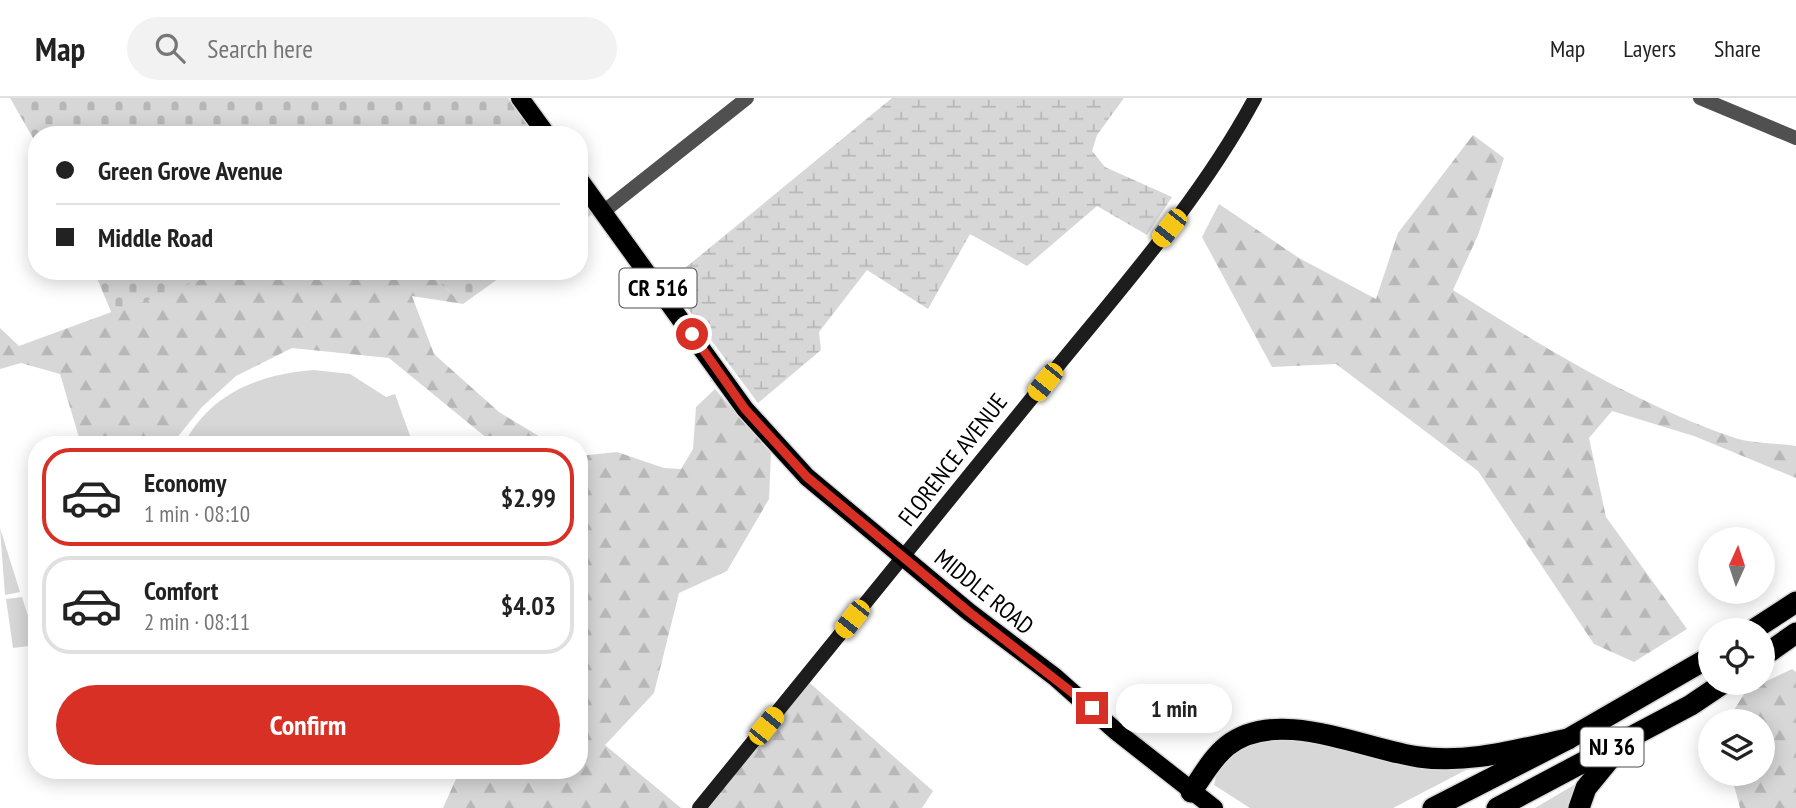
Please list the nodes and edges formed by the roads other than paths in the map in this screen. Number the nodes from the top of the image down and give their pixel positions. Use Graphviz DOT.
graph roads {
  1 [pos="520,98"];
  2 [pos="747,98"];
  3 [pos="1255,98"];
  4 [pos="1700,98"];
  5 [pos="540,126"];
  6 [pos="1796,138"];
  7 [pos="588,191"];
  8 [pos="603,212"];
  9 [pos="904,558"];
  10 [pos="1796,602"];
  11 [pos="1771,618"];
  12 [pos="1796,633"];
  13 [pos="1775,648"];
  14 [pos="1698,664"];
  15 [pos="1703,695"];
  16 [pos="1568,738"];
  17 [pos="1626,740"];
  18 [pos="1191,792"];
  19 [pos="699,808"];
  20 [pos="1214,808"];
  21 [pos="1433,808"];
  22 [pos="1497,808"];
  23 [pos="1580,808"];
  1 -- 5 [label="main road"];
  2 -- 8 [label="street"];
  3 -- 9 [label="street, FLORENCE AVENUE"];
  4 -- 6 [label="street"];
  7 -- 8 [label="main road, CR 516"];
  8 -- 9 [label="main road, MIDDLE ROAD / CR 516"];
  9 -- 18 [label="main road, MIDDLE ROAD / CR 516"];
  9 -- 19 [label="street, FLORENCE AVENUE"];
  10 -- 11 [label="highway"];
  12 -- 13 [label="highway"];
  14 -- 16 [label="highway, NJ 36"];
  15 -- 17 [label="highway, NJ 36"];
  16 -- 18 [label="highway"];
  16 -- 21 [label="highway, NJ 36"];
  17 -- 22 [label="highway, NJ 36"];
  17 -- 23 [label="highway"];
  18 -- 20 [label="main road, MIDDLE ROAD / CR 516"];
}
